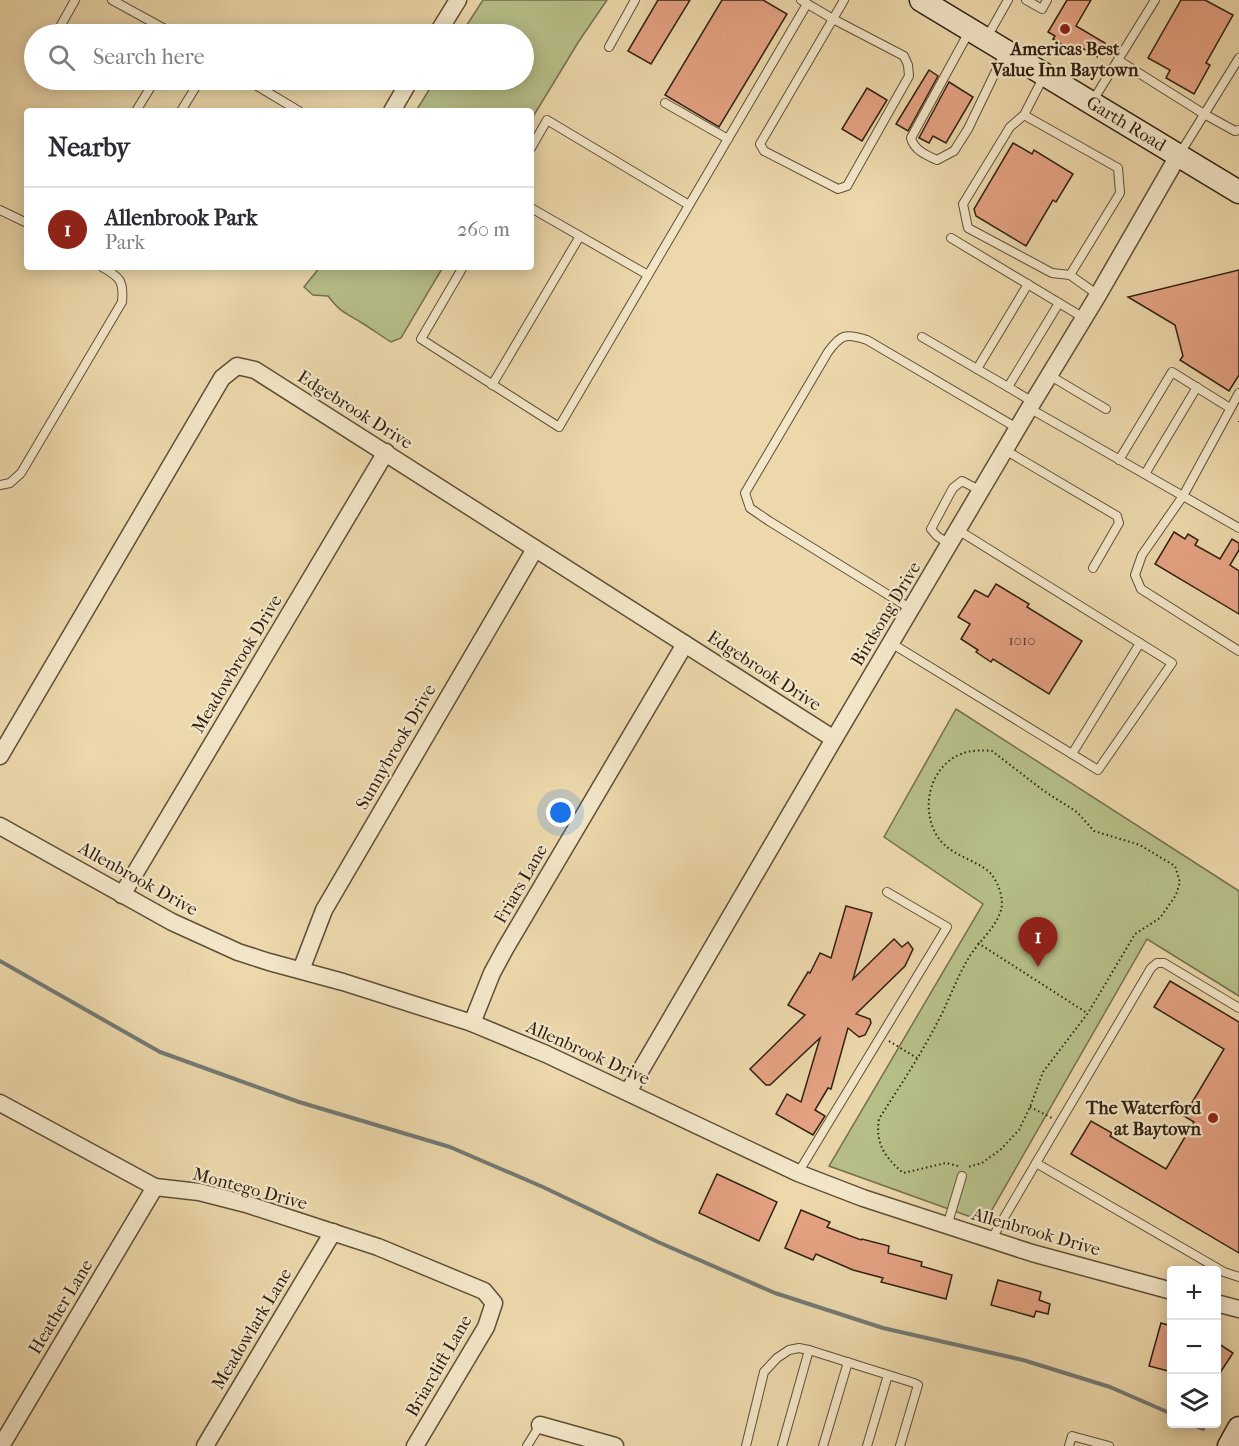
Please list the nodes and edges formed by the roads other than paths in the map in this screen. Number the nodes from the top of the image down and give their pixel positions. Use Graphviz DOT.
graph roads {
  1 [pos="75,0"];
  2 [pos="112,0"];
  3 [pos="458,0"];
  4 [pos="635,0"];
  5 [pos="844,0"];
  6 [pos="921,0"];
  7 [pos="1008,0"];
  8 [pos="1026,0"];
  9 [pos="1047,0"];
  10 [pos="1155,0"];
  11 [pos="804,2"];
  12 [pos="832,19"];
  13 [pos="62,24"];
  14 [pos="156,24"];
  15 [pos="443,24"];
  16 [pos="978,34"];
  17 [pos="609,47"];
  18 [pos="1006,51"];
  19 [pos="1239,58"];
  20 [pos="1118,60"];
  21 [pos="1044,76"];
  22 [pos="148,90"];
  23 [pos="194,90"];
  24 [pos="264,90"];
  25 [pos="404,90"];
  26 [pos="665,103"];
  27 [pos="1092,103"];
  28 [pos="138,108"];
  29 [pos="183,108"];
  30 [pos="295,108"];
  31 [pos="394,108"];
  32 [pos="1204,114"];
  33 [pos="1024,115"];
  34 [pos="1239,130"];
  35 [pos="728,139"];
  36 [pos="534,143"];
  37 [pos="1178,156"];
  38 [pos="1239,191"];
  39 [pos="689,205"];
  40 [pos="0,210"];
  41 [pos="534,210"];
  42 [pos="24,222"];
  43 [pos="580,236"];
  44 [pos="951,238"];
  45 [pos="107,270"];
  46 [pos="461,270"];
  47 [pos="648,275"];
  48 [pos="1070,275"];
  49 [pos="1028,284"];
  50 [pos="1098,295"];
  51 [pos="1059,303"];
  52 [pos="1084,318"];
  53 [pos="922,337"];
  54 [pos="977,369"];
  55 [pos="1049,375"];
  56 [pos="492,385"];
  57 [pos="1008,387"];
  58 [pos="1197,387"];
  59 [pos="1239,393"];
  60 [pos="1031,405"];
  61 [pos="1230,408"];
  62 [pos="1106,409"];
  63 [pos="1017,428"];
  64 [pos="1005,450"];
  65 [pos="386,452"];
  66 [pos="1119,459"];
  67 [pos="1145,474"];
  68 [pos="0,485"];
  69 [pos="981,491"];
  70 [pos="1183,496"];
  71 [pos="1239,528"];
  72 [pos="953,537"];
  73 [pos="535,549"];
  74 [pos="1093,568"];
  75 [pos="911,609"];
  76 [pos="891,643"];
  77 [pos="1140,643"];
  78 [pos="685,644"];
  79 [pos="1239,651"];
  80 [pos="834,739"];
  81 [pos="1072,754"];
  82 [pos="0,756"];
  83 [pos="0,826"];
  84 [pos="887,892"];
  85 [pos="122,895"];
  86 [pos="301,970"];
  87 [pos="1239,1008"];
  88 [pos="472,1023"];
  89 [pos="628,1092"];
  90 [pos="0,1103"];
  91 [pos="1036,1163"];
  92 [pos="798,1173"];
  93 [pos="962,1176"];
  94 [pos="155,1187"];
  95 [pos="947,1227"];
  96 [pos="333,1232"];
  97 [pos="991,1240"];
  98 [pos="1239,1277"];
  99 [pos="1167,1290"];
  100 [pos="494,1303"];
  101 [pos="1221,1304"];
  102 [pos="1239,1309"];
  103 [pos="809,1350"];
  104 [pos="848,1362"];
  105 [pos="888,1375"];
  106 [pos="540,1425"];
  107 [pos="1239,1428"];
  108 [pos="1,1446"];
  109 [pos="205,1446"];
  110 [pos="415,1446"];
  111 [pos="527,1446"];
  112 [pos="615,1446"];
  113 [pos="746,1446"];
  114 [pos="782,1446"];
  115 [pos="823,1446"];
  116 [pos="867,1446"];
  117 [pos="900,1446"];
  118 [pos="1069,1446"];
  119 [pos="1109,1446"];
  120 [pos="1229,1446"];
  1 -- 13 [label="lane"];
  2 -- 14 [label="lane"];
  3 -- 15 [label="street"];
  4 -- 17 [label="lane"];
  5 -- 12 [label="lane"];
  6 -- 16 [label="main road, Garth Road"];
  7 -- 16 [label="lane"];
  8 -- 9 [label="lane"];
  10 -- 20 [label="lane"];
  11 -- 12 [label="lane"];
  11 -- 35 [label="lane"];
  12 -- 12 [label="lane"];
  16 -- 18 [label="main road, Garth Road"];
  16 -- 18 [label="lane"];
  18 -- 21 [label="main road, Garth Road"];
  19 -- 32 [label="lane"];
  20 -- 27 [label="lane"];
  20 -- 32 [label="lane"];
  21 -- 27 [label="main road, Garth Road"];
  21 -- 33 [label="lane"];
  22 -- 28 [label="lane"];
  23 -- 29 [label="lane"];
  24 -- 30 [label="lane"];
  25 -- 31 [label="street"];
  26 -- 35 [label="lane"];
  27 -- 37 [label="main road, Garth Road"];
  32 -- 34 [label="lane"];
  32 -- 37 [label="lane"];
  33 -- 48 [label="lane"];
  33 -- 48 [label="lane"];
  35 -- 39 [label="lane"];
  36 -- 39 [label="lane"];
  37 -- 38 [label="main road, Garth Road"];
  37 -- 50 [label="street, Birdsong Drive"];
  39 -- 47 [label="lane"];
  40 -- 42 [label="lane"];
  41 -- 43 [label="lane"];
  43 -- 47 [label="lane"];
  43 -- 56 [label="lane"];
  44 -- 49 [label="lane"];
  45 -- 68 [label="lane"];
  46 -- 56 [label="lane"];
  47 -- 56 [label="lane"];
  48 -- 50 [label="lane"];
  49 -- 51 [label="lane"];
  49 -- 54 [label="lane"];
  50 -- 52 [label="street, Birdsong Drive"];
  51 -- 52 [label="lane"];
  51 -- 57 [label="lane"];
  52 -- 55 [label="street, Birdsong Drive"];
  53 -- 54 [label="lane"];
  54 -- 57 [label="lane"];
  55 -- 60 [label="street, Birdsong Drive"];
  55 -- 62 [label="lane"];
  57 -- 60 [label="lane"];
  58 -- 61 [label="lane"];
  58 -- 66 [label="lane"];
  58 -- 67 [label="lane"];
  59 -- 61 [label="lane"];
  60 -- 63 [label="street, Birdsong Drive"];
  60 -- 66 [label="lane"];
  61 -- 70 [label="lane"];
  63 -- 64 [label="street, Birdsong Drive"];
  63 -- 75 [label="lane"];
  64 -- 69 [label="street, Birdsong Drive"];
  64 -- 74 [label="lane"];
  65 -- 73 [label="street, Edgebrook Drive"];
  65 -- 82 [label="street, Edgebrook Drive"];
  65 -- 85 [label="street, Meadowbrook Drive"];
  66 -- 67 [label="lane"];
  67 -- 70 [label="lane"];
  69 -- 72 [label="street, Birdsong Drive"];
  69 -- 72 [label="lane"];
  70 -- 71 [label="lane"];
  70 -- 79 [label="lane"];
  72 -- 75 [label="street, Birdsong Drive"];
  72 -- 77 [label="lane"];
  73 -- 78 [label="street, Edgebrook Drive"];
  73 -- 86 [label="street, Sunnybrook Drive"];
  75 -- 76 [label="street, Birdsong Drive"];
  76 -- 80 [label="street, Birdsong Drive"];
  76 -- 81 [label="lane"];
  77 -- 81 [label="lane"];
  77 -- 81 [label="lane"];
  78 -- 80 [label="street, Edgebrook Drive"];
  78 -- 88 [label="street, Friars Lane"];
  80 -- 89 [label="street, Birdsong Drive"];
  83 -- 85 [label="street, Allenbrook Drive"];
  84 -- 92 [label="lane"];
  85 -- 86 [label="street, Allenbrook Drive"];
  86 -- 88 [label="street, Allenbrook Drive"];
  87 -- 91 [label="lane"];
  88 -- 89 [label="street, Allenbrook Drive"];
  89 -- 92 [label="street, Allenbrook Drive"];
  90 -- 94 [label="street, Montego Drive"];
  91 -- 97 [label="lane"];
  91 -- 98 [label="lane"];
  92 -- 95 [label="street, Allenbrook Drive"];
  93 -- 95 [label="lane"];
  94 -- 96 [label="street, Montego Drive"];
  94 -- 108 [label="street, Heather Lane"];
  95 -- 97 [label="street, Allenbrook Drive"];
  96 -- 100 [label="street, Montego Drive"];
  96 -- 109 [label="street, Meadowlark Lane"];
  97 -- 99 [label="street, Allenbrook Drive"];
  100 -- 110 [label="street, Briarclift Lane"];
  101 -- 102 [label="street"];
  103 -- 104 [label="lane"];
  103 -- 113 [label="lane"];
  103 -- 114 [label="lane"];
  104 -- 105 [label="lane"];
  104 -- 115 [label="lane"];
  105 -- 116 [label="lane"];
  105 -- 117 [label="lane"];
  106 -- 111 [label="lane"];
  106 -- 112 [label="street"];
  107 -- 120 [label="main road"];
  118 -- 119 [label="lane"];
}
